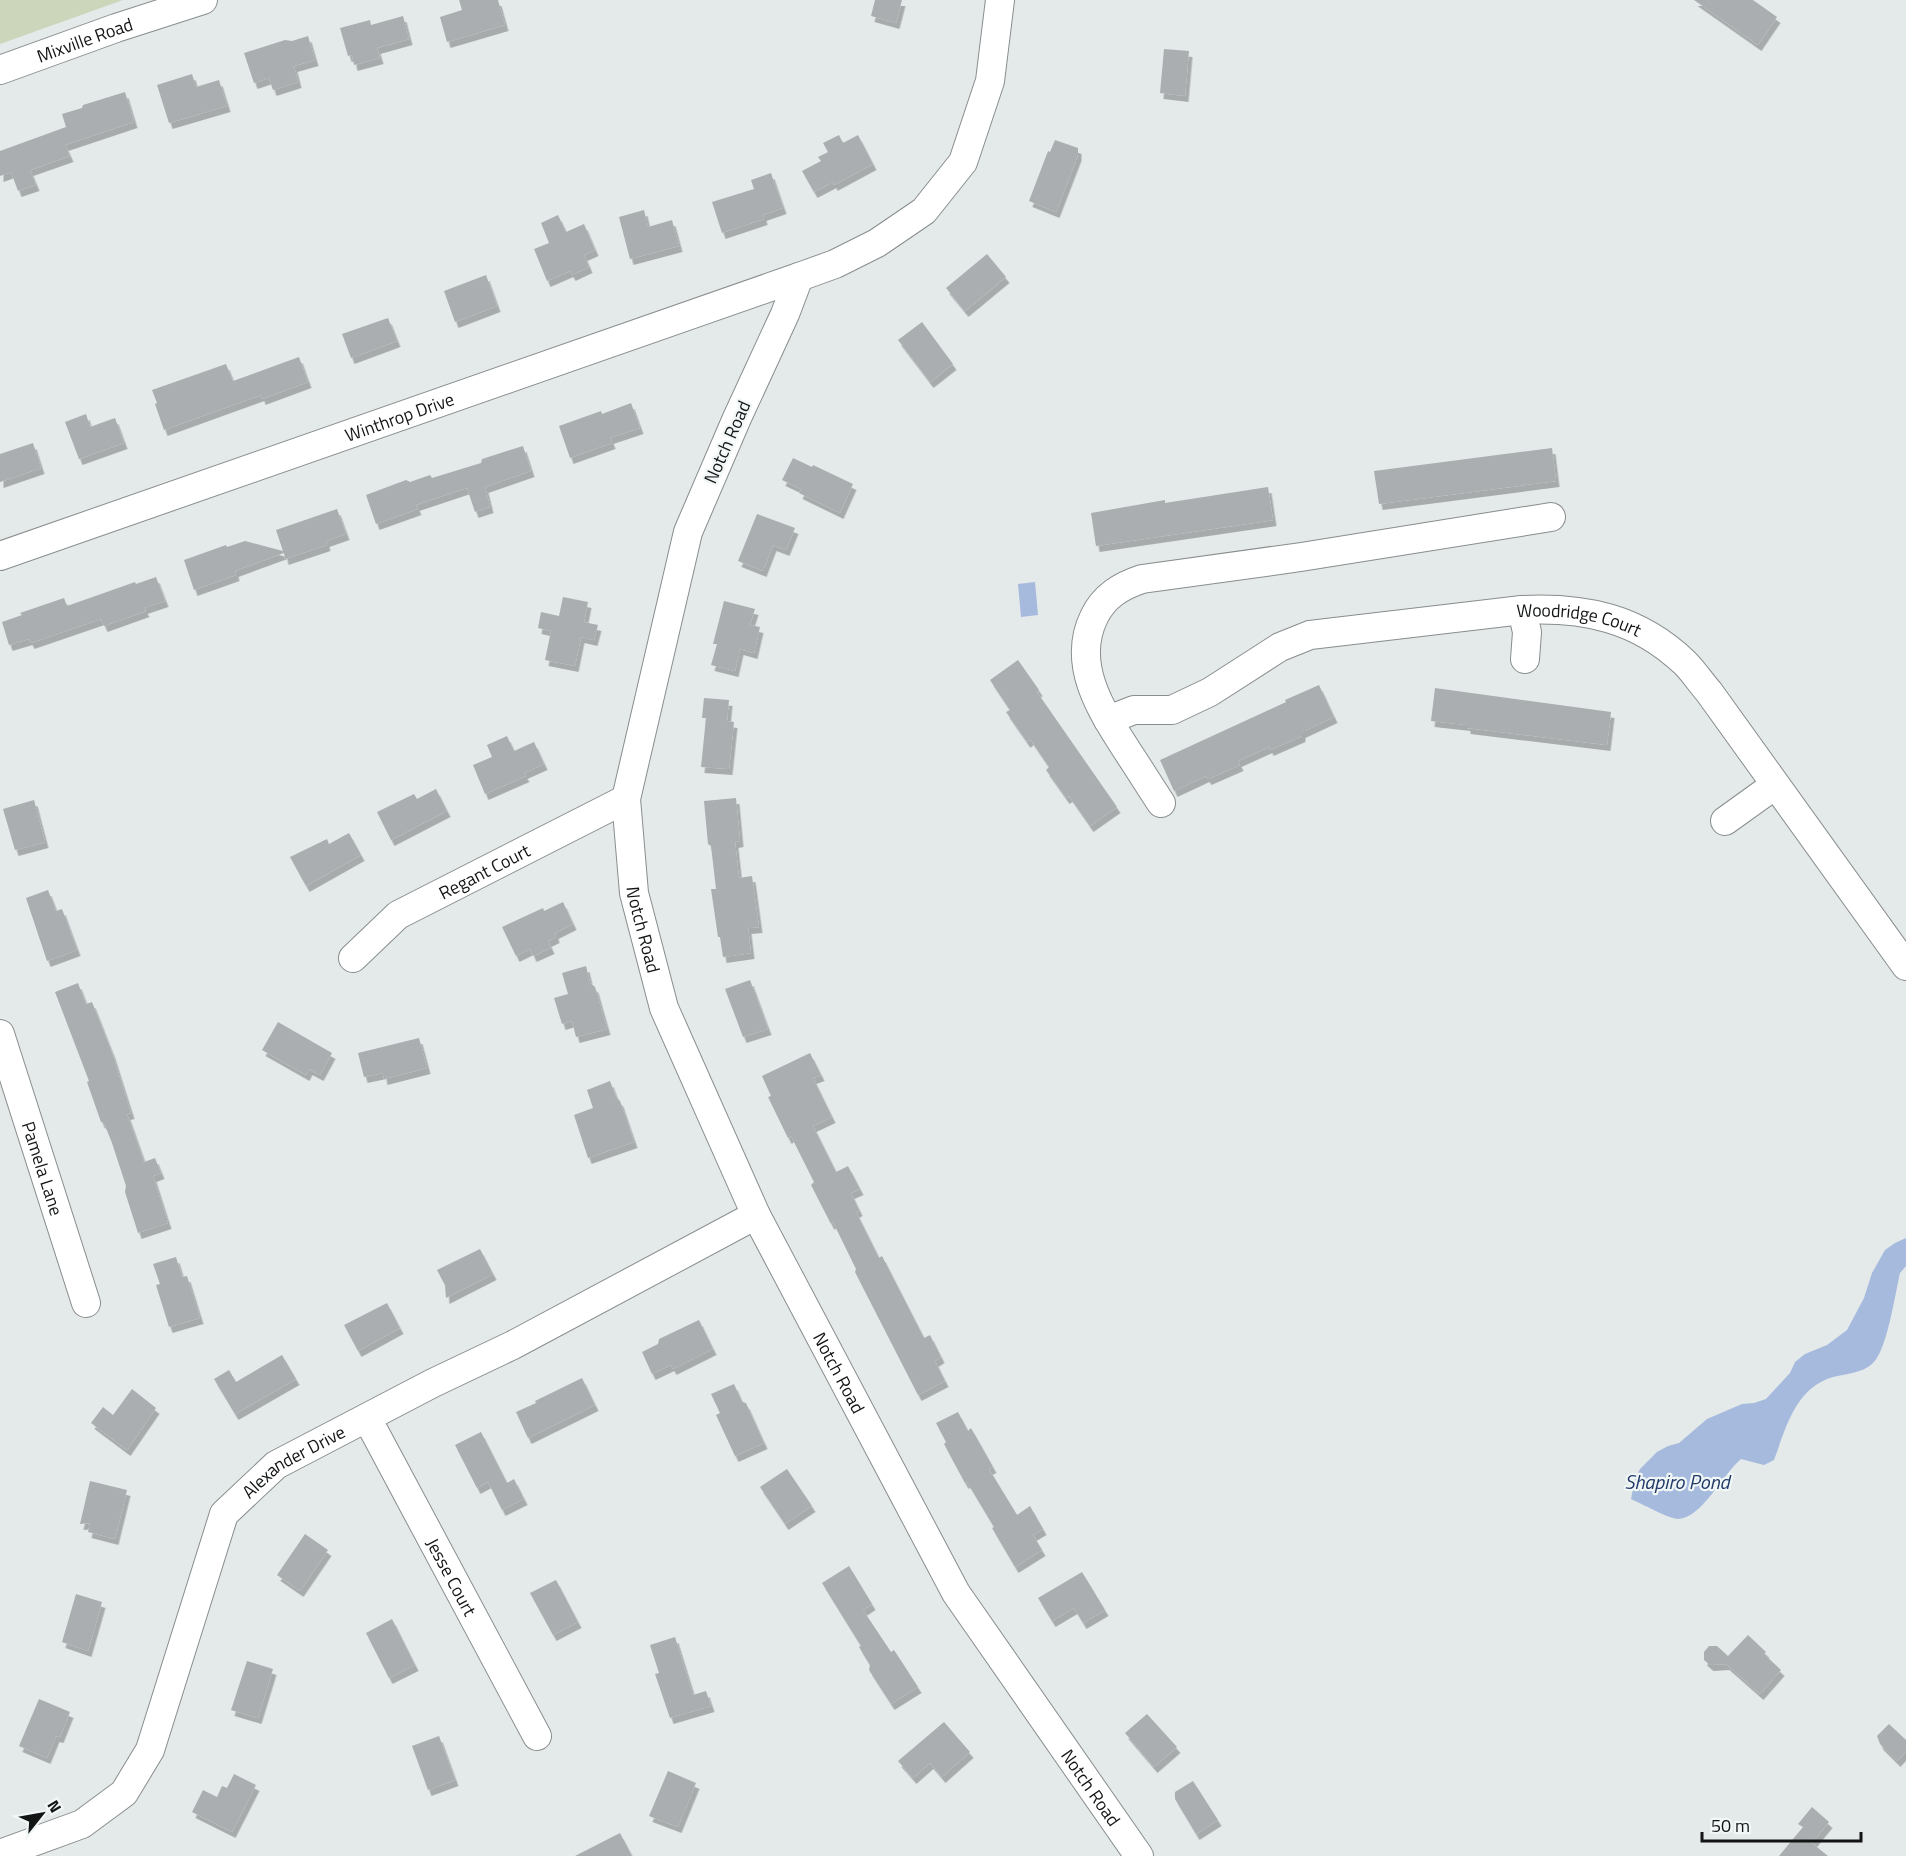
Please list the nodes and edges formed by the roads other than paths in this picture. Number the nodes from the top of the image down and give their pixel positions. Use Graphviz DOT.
graph roads {
  1 [pos="203,0"];
  2 [pos="1000,0"];
  3 [pos="0,70"];
  4 [pos="799,277"];
  5 [pos="1551,517"];
  6 [pos="0,556"];
  7 [pos="1522,610"];
  8 [pos="1525,659"];
  9 [pos="1108,720"];
  10 [pos="1775,785"];
  11 [pos="626,799"];
  12 [pos="1161,803"];
  13 [pos="1725,821"];
  14 [pos="353,958"];
  15 [pos="1906,966"];
  16 [pos="0,1034"];
  17 [pos="756,1215"];
  18 [pos="86,1303"];
  19 [pos="367,1418"];
  20 [pos="537,1736"];
  21 [pos="0,1854"];
  22 [pos="1139,1856"];
  1 -- 3 [label="street, Mixville Road"];
  2 -- 4 [label="street"];
  4 -- 6 [label="street, Winthrop Drive"];
  4 -- 11 [label="street, Notch Road"];
  5 -- 9 [label="street"];
  7 -- 8 [label="street"];
  7 -- 9 [label="street, Woodridge Court"];
  7 -- 10 [label="street, Woodridge Court"];
  9 -- 12 [label="street"];
  10 -- 13 [label="street"];
  10 -- 15 [label="street, Woodridge Court"];
  11 -- 14 [label="street, Regant Court"];
  11 -- 17 [label="street, Notch Road"];
  16 -- 18 [label="street, Pamela Lane"];
  17 -- 19 [label="street, Alexander Drive"];
  17 -- 22 [label="street, Notch Road"];
  19 -- 20 [label="street, Jesse Court"];
  19 -- 21 [label="street, Alexander Drive"];
}
